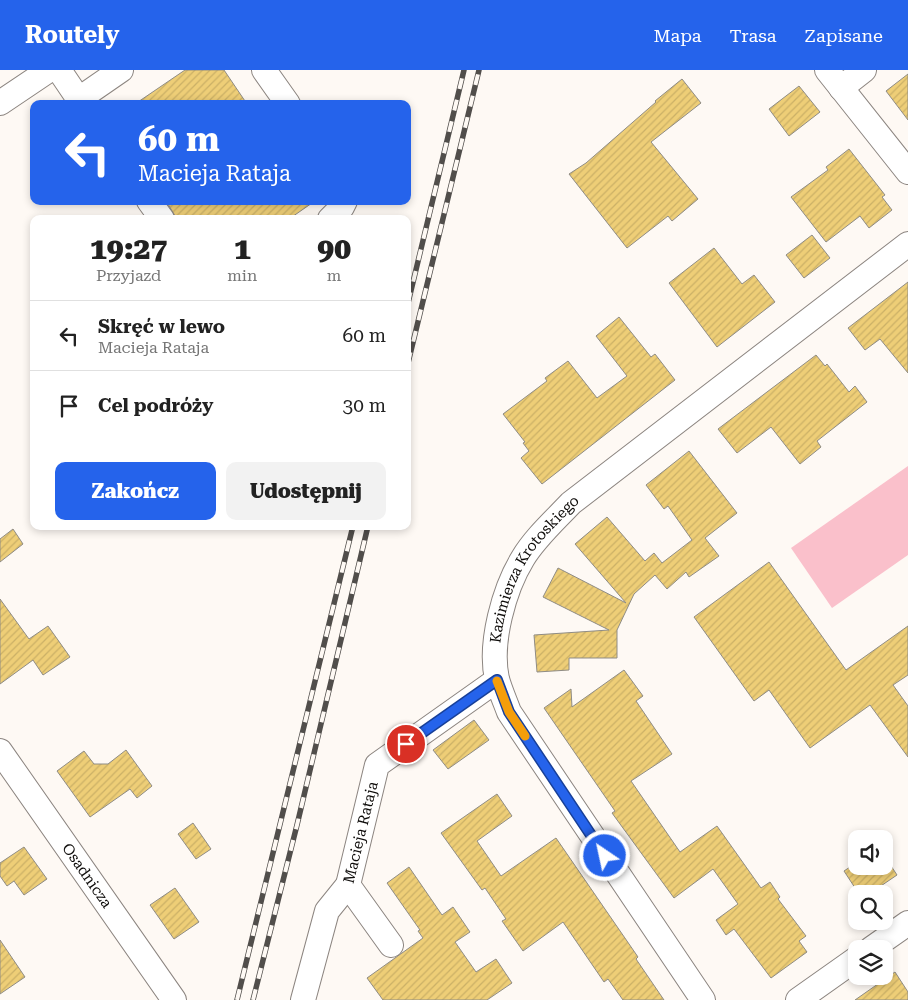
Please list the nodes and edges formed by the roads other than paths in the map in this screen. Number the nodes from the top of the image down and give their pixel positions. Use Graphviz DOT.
graph roads {
  1 [pos="49,70"];
  2 [pos="59,70"];
  3 [pos="121,70"];
  4 [pos="264,70"];
  5 [pos="864,70"];
  6 [pos="834,79"];
  7 [pos="79,100"];
  8 [pos="81,100"];
  9 [pos="285,100"];
  10 [pos="0,103"];
  11 [pos="908,172"];
  12 [pos="343,205"];
  13 [pos="334,215"];
  14 [pos="908,244"];
  15 [pos="497,680"];
  16 [pos="0,751"];
  17 [pos="348,885"];
  18 [pos="908,923"];
  19 [pos="884,940"];
  20 [pos="391,945"];
  21 [pos="848,965"];
  22 [pos="170,997"];
  23 [pos="304,1000"];
  24 [pos="703,1000"];
  25 [pos="798,1000"];
  1 -- 10 [label="street"];
  2 -- 7 [label="street"];
  3 -- 8 [label="street"];
  4 -- 9 [label="street"];
  5 -- 6 [label="street"];
  6 -- 11 [label="street"];
  12 -- 13 [label="street"];
  14 -- 15 [label="street, Kazimierza Krotoskiego"];
  15 -- 17 [label="street, Macieja Rataja"];
  15 -- 24 [label="street, Kazimierza Krotoskiego"];
  16 -- 22 [label="street, Osadnicza"];
  17 -- 20 [label="street, Macieja Rataja"];
  17 -- 23 [label="street"];
  18 -- 19 [label="street"];
  21 -- 25 [label="street"];
}
